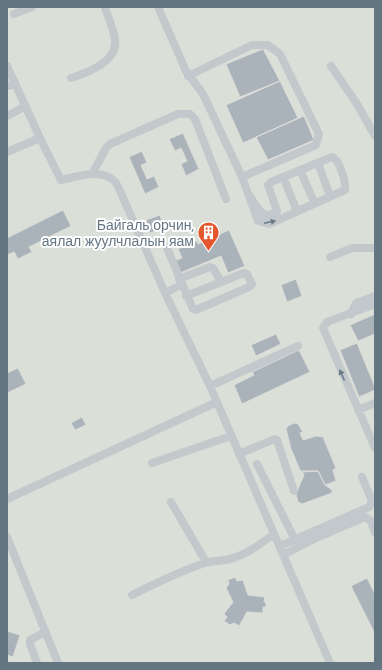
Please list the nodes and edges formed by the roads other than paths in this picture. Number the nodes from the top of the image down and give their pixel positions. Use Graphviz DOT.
graph roads {
  1 [pos="32,7"];
  2 [pos="105,7"];
  3 [pos="158,7"];
  4 [pos="14,14"];
  5 [pos="7,66"];
  6 [pos="331,66"];
  7 [pos="188,76"];
  8 [pos="71,78"];
  9 [pos="11,85"];
  10 [pos="26,106"];
  11 [pos="7,116"];
  12 [pos="375,136"];
  13 [pos="40,138"];
  14 [pos="7,152"];
  15 [pos="318,163"];
  16 [pos="300,170"];
  17 [pos="92,174"];
  18 [pos="242,177"];
  19 [pos="283,177"];
  20 [pos="250,196"];
  21 [pos="330,196"];
  22 [pos="226,199"];
  23 [pos="314,202"];
  24 [pos="297,211"];
  25 [pos="167,248"];
  26 [pos="375,248"];
  27 [pos="330,257"];
  28 [pos="180,282"];
  29 [pos="221,282"];
  30 [pos="165,293"];
  31 [pos="186,296"];
  32 [pos="375,296"];
  33 [pos="375,304"];
  34 [pos="351,314"];
  35 [pos="298,346"];
  36 [pos="210,386"];
  37 [pos="217,402"];
  38 [pos="375,403"];
  39 [pos="358,410"];
  40 [pos="232,436"];
  41 [pos="375,448"];
  42 [pos="240,454"];
  43 [pos="152,463"];
  44 [pos="257,464"];
  45 [pos="362,478"];
  46 [pos="294,491"];
  47 [pos="7,497"];
  48 [pos="171,502"];
  49 [pos="375,532"];
  50 [pos="274,534"];
  51 [pos="7,537"];
  52 [pos="295,540"];
  53 [pos="280,546"];
  54 [pos="283,555"];
  55 [pos="206,562"];
  56 [pos="132,595"];
  57 [pos="45,632"];
  58 [pos="37,663"];
  59 [pos="58,663"];
  60 [pos="330,663"];
  1 -- 4 [label="street"];
  2 -- 8 [label="street"];
  3 -- 7 [label="street"];
  5 -- 9 [label="street"];
  6 -- 12 [label="street"];
  7 -- 18 [label="street"];
  7 -- 18 [label="street"];
  9 -- 10 [label="street"];
  10 -- 11 [label="street"];
  10 -- 13 [label="street"];
  13 -- 14 [label="street"];
  13 -- 17 [label="street"];
  15 -- 16 [label="street"];
  15 -- 21 [label="street"];
  15 -- 21 [label="street"];
  16 -- 19 [label="street"];
  16 -- 23 [label="street"];
  17 -- 22 [label="street"];
  17 -- 30 [label="street"];
  18 -- 20 [label="street"];
  19 -- 20 [label="street"];
  19 -- 24 [label="street"];
  20 -- 24 [label="street, one-way"];
  21 -- 23 [label="street"];
  23 -- 24 [label="street"];
  25 -- 28 [label="street"];
  26 -- 27 [label="street"];
  28 -- 29 [label="street"];
  28 -- 30 [label="street"];
  28 -- 31 [label="street"];
  29 -- 31 [label="street"];
  29 -- 31 [label="street"];
  30 -- 36 [label="street"];
  32 -- 34 [label="street"];
  33 -- 34 [label="street"];
  39 -- 34 [label="street, one-way"];
  35 -- 36 [label="street"];
  36 -- 37 [label="street"];
  37 -- 40 [label="street"];
  37 -- 47 [label="street"];
  38 -- 39 [label="street"];
  39 -- 41 [label="street"];
  40 -- 42 [label="street"];
  40 -- 43 [label="street"];
  42 -- 46 [label="street"];
  42 -- 50 [label="street"];
  44 -- 52 [label="street"];
  45 -- 52 [label="street"];
  48 -- 55 [label="street"];
  49 -- 54 [label="street"];
  50 -- 53 [label="street"];
  50 -- 55 [label="street"];
  51 -- 57 [label="street"];
  52 -- 53 [label="street"];
  53 -- 54 [label="street"];
  54 -- 60 [label="street"];
  55 -- 56 [label="street"];
  57 -- 58 [label="street"];
  57 -- 59 [label="street"];
}
